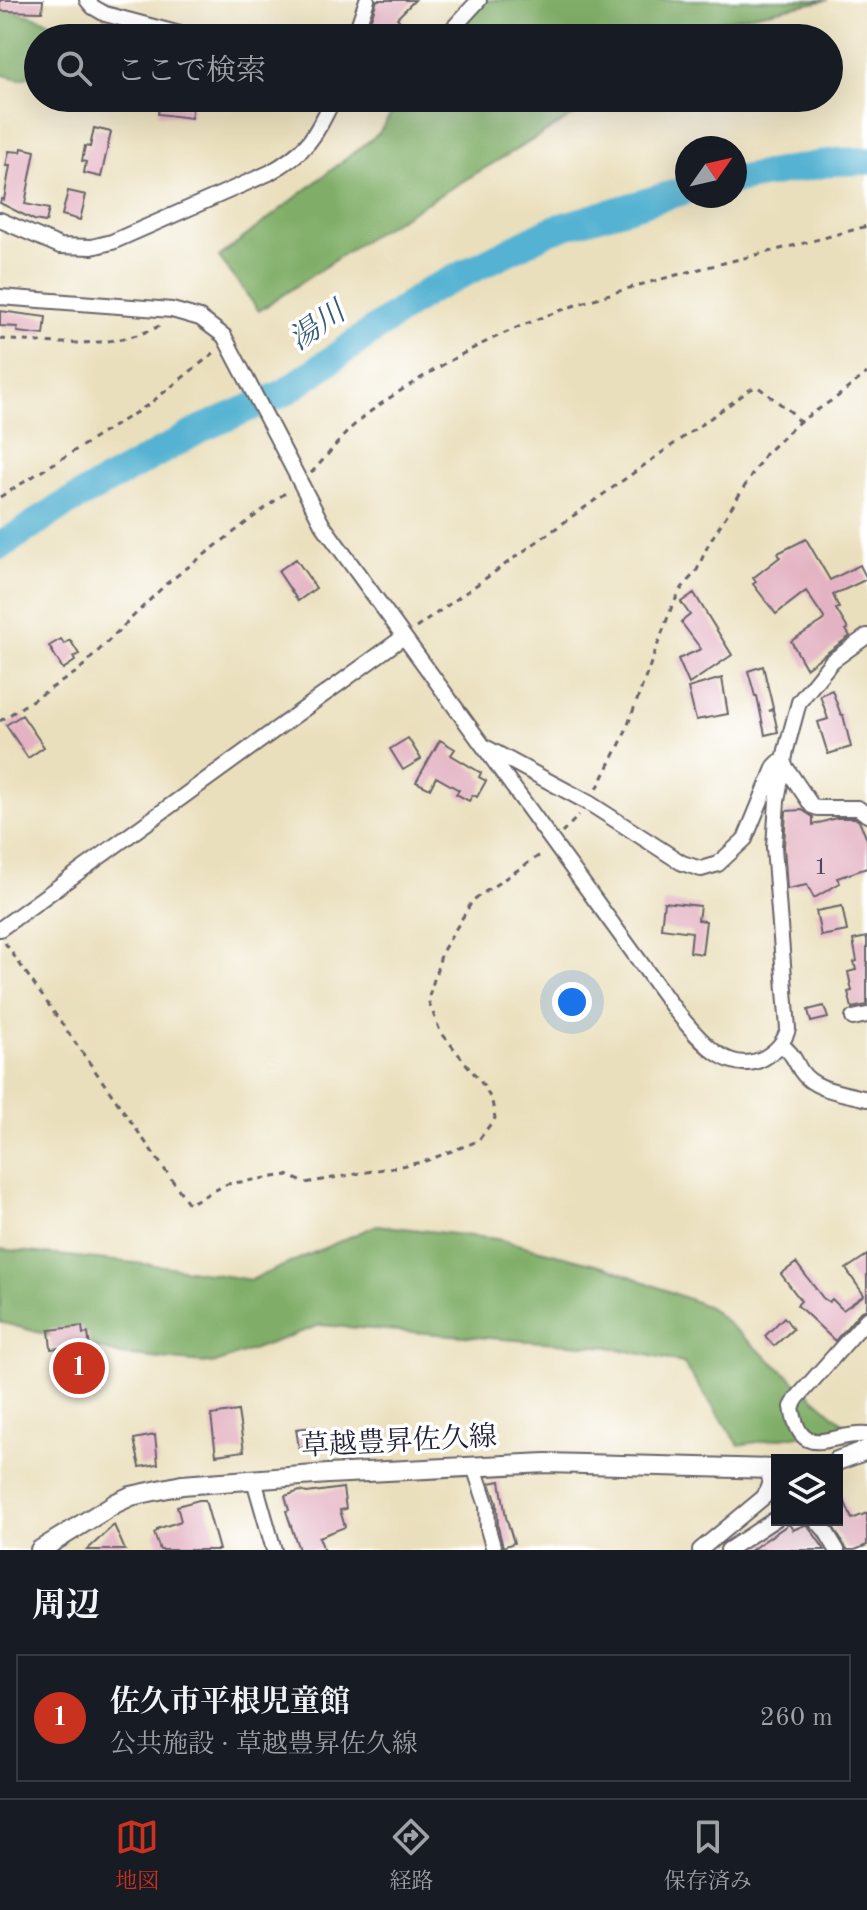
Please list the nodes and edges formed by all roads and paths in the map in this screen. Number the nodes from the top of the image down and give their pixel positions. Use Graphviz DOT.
graph roads {
  1 [pos="87,0"];
  2 [pos="367,0"];
  3 [pos="479,0"];
  4 [pos="142,24"];
  5 [pos="359,24"];
  6 [pos="457,24"];
  7 [pos="327,112"];
  8 [pos="0,220"];
  9 [pos="867,226"];
  10 [pos="0,297"];
  11 [pos="172,310"];
  12 [pos="0,339"];
  13 [pos="229,344"];
  14 [pos="867,373"];
  15 [pos="799,422"];
  16 [pos="298,478"];
  17 [pos="0,497"];
  18 [pos="867,636"];
  19 [pos="402,638"];
  20 [pos="0,721"];
  21 [pos="481,745"];
  22 [pos="783,763"];
  23 [pos="589,803"];
  24 [pos="867,815"];
  25 [pos="553,843"];
  26 [pos="0,929"];
  27 [pos="0,937"];
  28 [pos="781,1045"];
  29 [pos="867,1099"];
  30 [pos="867,1319"];
  31 [pos="867,1435"];
  32 [pos="867,1450"];
  33 [pos="843,1459"];
  34 [pos="474,1467"];
  35 [pos="771,1469"];
  36 [pos="771,1479"];
  37 [pos="254,1480"];
  38 [pos="771,1522"];
  39 [pos="821,1526"];
  40 [pos="40,1550"];
  41 [pos="274,1550"];
  42 [pos="494,1550"];
  43 [pos="700,1550"];
  44 [pos="728,1550"];
  45 [pos="837,1550"];
  1 -- 4 [label="street"];
  2 -- 5 [label="street"];
  3 -- 6 [label="street"];
  7 -- 8 [label="street"];
  9 -- 16 [label="path"];
  10 -- 11 [label="street"];
  11 -- 12 [label="path"];
  11 -- 13 [label="street"];
  13 -- 16 [label="street"];
  13 -- 17 [label="path"];
  14 -- 15 [label="path"];
  15 -- 19 [label="path"];
  15 -- 23 [label="path"];
  16 -- 19 [label="street"];
  16 -- 20 [label="path"];
  18 -- 22 [label="street"];
  19 -- 21 [label="street"];
  19 -- 26 [label="street"];
  21 -- 23 [label="street"];
  21 -- 25 [label="street"];
  22 -- 23 [label="street"];
  22 -- 24 [label="street"];
  22 -- 28 [label="street"];
  23 -- 25 [label="path"];
  25 -- 27 [label="path"];
  25 -- 28 [label="street"];
  28 -- 29 [label="street"];
  30 -- 31 [label="street"];
  32 -- 33 [label="main road"];
  34 -- 35 [label="main road, 草越豊昇佐久線"];
  34 -- 37 [label="main road, 草越豊昇佐久線"];
  34 -- 42 [label="street"];
  36 -- 43 [label="street"];
  37 -- 40 [label="main road, 草越豊昇佐久線"];
  37 -- 41 [label="street"];
  38 -- 44 [label="street"];
  39 -- 45 [label="street"];
}
